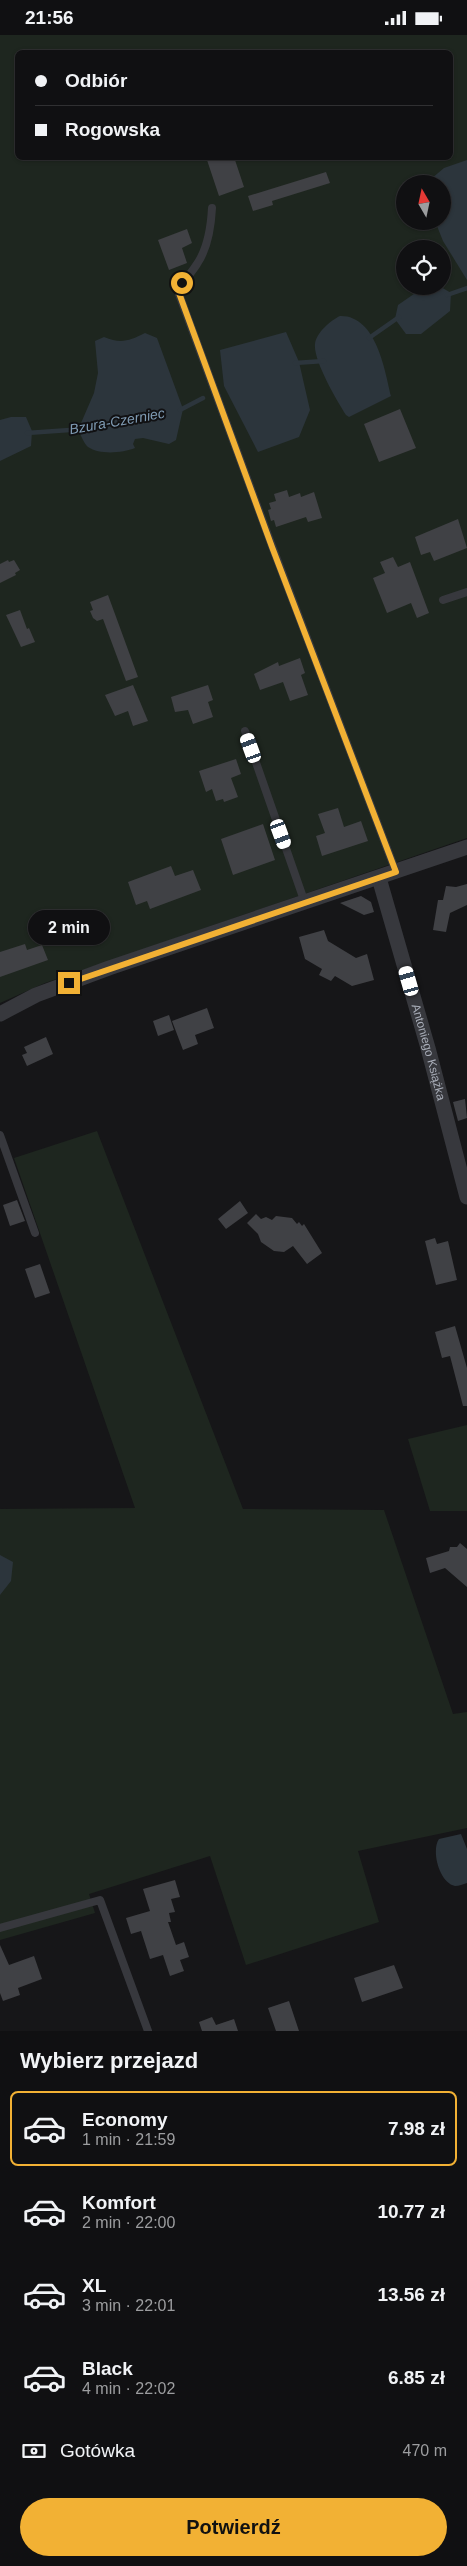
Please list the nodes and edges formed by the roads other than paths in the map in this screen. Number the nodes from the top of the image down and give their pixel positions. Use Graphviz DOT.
graph roads {
  1 [pos="212,208"];
  2 [pos="467,592"];
  3 [pos="444,600"];
  4 [pos="245,731"];
  5 [pos="467,847"];
  6 [pos="396,872"];
  7 [pos="379,878"];
  8 [pos="306,903"];
  9 [pos="0,1014"];
  10 [pos="0,1135"];
  11 [pos="467,1197"];
  12 [pos="35,1233"];
  13 [pos="0,1928"];
  14 [pos="148,2031"];
  1 -- 6 [label="lane"];
  2 -- 3 [label="lane"];
  4 -- 8 [label="lane"];
  5 -- 6 [label="street"];
  6 -- 7 [label="street"];
  7 -- 8 [label="street"];
  7 -- 11 [label="street, Antoniego Książka"];
  8 -- 9 [label="street"];
  10 -- 12 [label="lane"];
  13 -- 14 [label="lane"];
}
